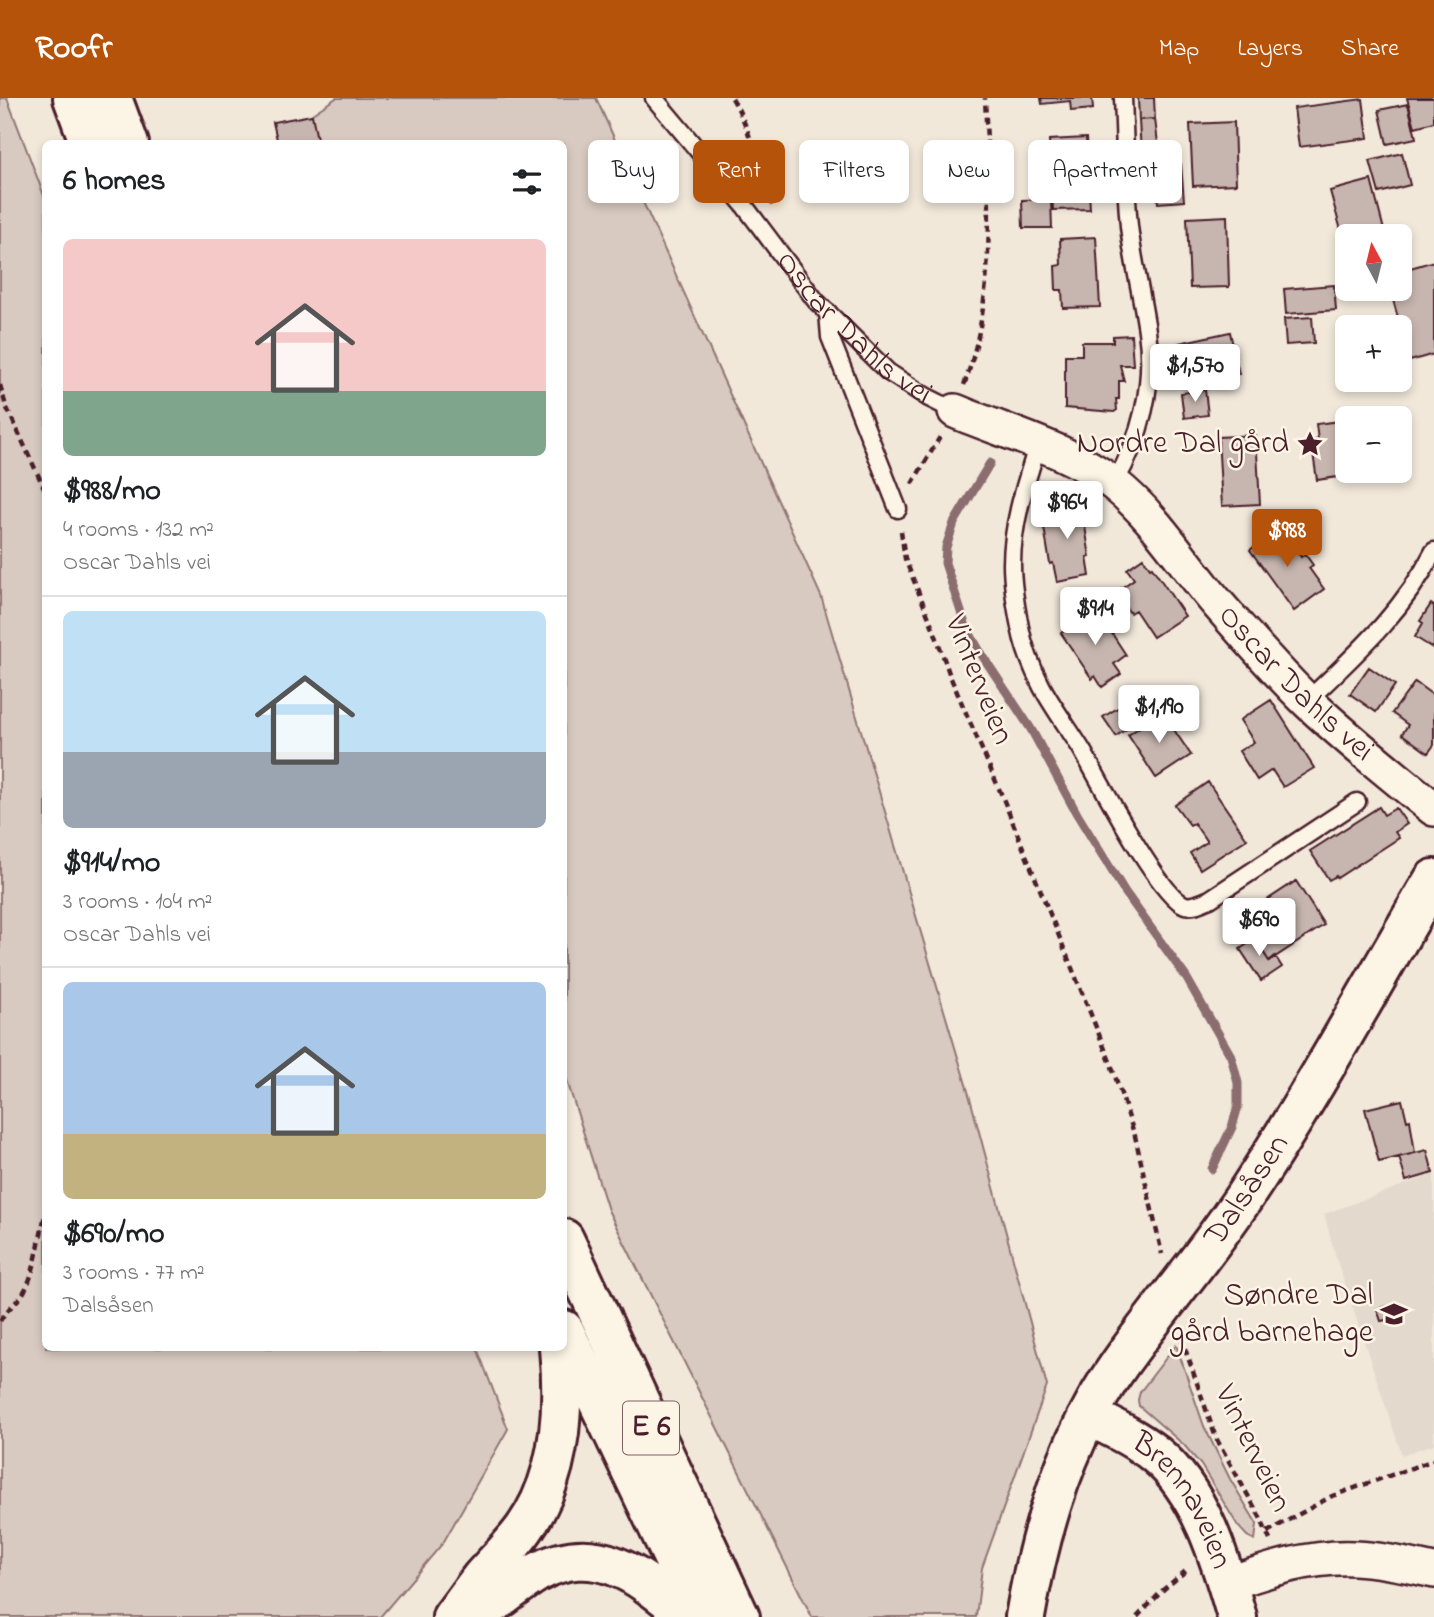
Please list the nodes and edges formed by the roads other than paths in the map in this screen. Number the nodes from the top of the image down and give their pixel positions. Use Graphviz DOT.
graph roads {
  1 [pos="73,98"];
  2 [pos="112,98"];
  3 [pos="654,98"];
  4 [pos="1123,98"];
  5 [pos="89,140"];
  6 [pos="128,140"];
  7 [pos="828,312"];
  8 [pos="955,411"];
  9 [pos="1038,444"];
  10 [pos="1114,484"];
  11 [pos="898,509"];
  12 [pos="1434,551"];
  13 [pos="1307,701"];
  14 [pos="1357,802"];
  15 [pos="1434,809"];
  16 [pos="1434,879"];
  17 [pos="567,1244"];
  18 [pos="567,1336"];
  19 [pos="559,1351"];
  20 [pos="1089,1416"];
  21 [pos="1434,1571"];
  22 [pos="1220,1588"];
  23 [pos="452,1617"];
  24 [pos="467,1617"];
  25 [pos="690,1617"];
  26 [pos="701,1617"];
  27 [pos="740,1617"];
  28 [pos="1025,1617"];
  1 -- 5 [label="main road"];
  2 -- 6 [label="main road"];
  3 -- 7 [label="lane, Oscar Dahls vei"];
  4 -- 10 [label="lane"];
  7 -- 8 [label="lane, Oscar Dahls vei"];
  7 -- 11 [label="lane"];
  8 -- 9 [label="street, Oscar Dahls vei"];
  9 -- 10 [label="street, Oscar Dahls vei"];
  9 -- 14 [label="lane"];
  10 -- 13 [label="street, Oscar Dahls vei"];
  12 -- 13 [label="lane"];
  13 -- 15 [label="street, Oscar Dahls vei"];
  16 -- 20 [label="main road, Dalsåsen"];
  17 -- 27 [label="main road, E 6"];
  18 -- 26 [label="main road, E 6"];
  19 -- 23 [label="main road"];
  20 -- 22 [label="main road, Brennaveien"];
  20 -- 28 [label="main road, Dalsåsen"];
  21 -- 22 [label="street"];
  24 -- 25 [label="main road"];
}
